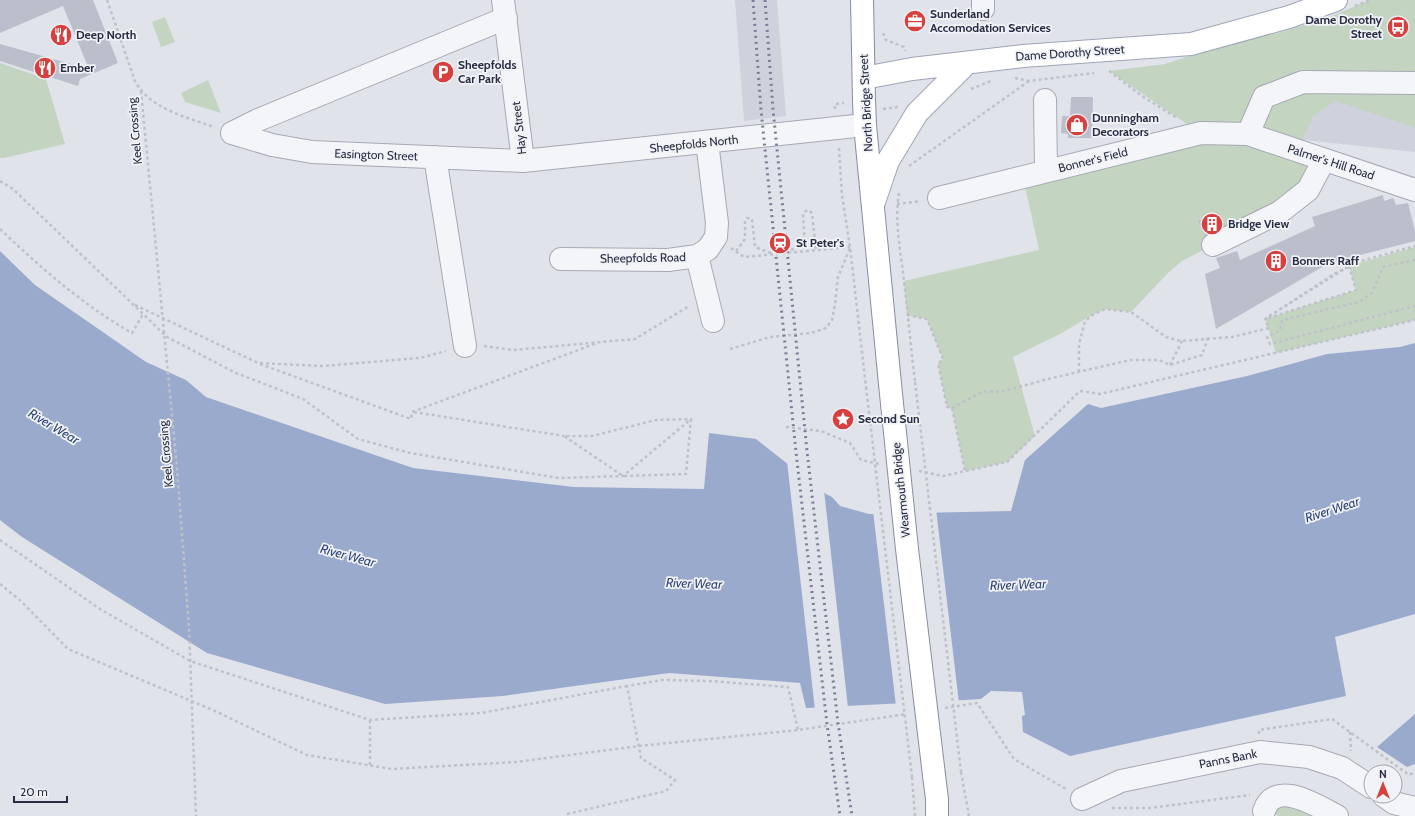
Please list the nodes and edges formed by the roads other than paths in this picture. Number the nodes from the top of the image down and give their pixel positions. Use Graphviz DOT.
graph roads {
  1 [pos="862,0"];
  2 [pos="1336,0"];
  3 [pos="504,9"];
  4 [pos="967,63"];
  5 [pos="864,78"];
  6 [pos="1415,83"];
  7 [pos="1045,100"];
  8 [pos="865,125"];
  9 [pos="1248,134"];
  10 [pos="707,142"];
  11 [pos="435,157"];
  12 [pos="1324,160"];
  13 [pos="523,161"];
  14 [pos="1046,171"];
  15 [pos="1415,190"];
  16 [pos="939,198"];
  17 [pos="873,205"];
  18 [pos="1213,245"];
  19 [pos="697,256"];
  20 [pos="561,259"];
  21 [pos="713,321"];
  22 [pos="465,346"];
  23 [pos="1363,782"];
  24 [pos="1082,799"];
  25 [pos="1398,804"];
  26 [pos="1415,808"];
  27 [pos="940,810"];
  28 [pos="1262,815"];
  29 [pos="1337,816"];
  1 -- 5 [label="main road, North Bridge Street"];
  2 -- 4 [label="main road, Dame Dorothy Street"];
  3 -- 11 [label="street, Easington Street"];
  3 -- 13 [label="street, Hay Street"];
  4 -- 5 [label="main road, Dame Dorothy Street"];
  4 -- 17 [label="main road"];
  5 -- 8 [label="main road, North Bridge Street"];
  6 -- 9 [label="street"];
  7 -- 14 [label="street"];
  8 -- 10 [label="street, Sheepfolds North"];
  8 -- 17 [label="main road, North Bridge Street"];
  9 -- 12 [label="street, Palmer's Hill Road"];
  9 -- 14 [label="street, Bonner's Field"];
  10 -- 13 [label="street, Sheepfolds North"];
  10 -- 19 [label="street, Sheepfolds Road"];
  11 -- 13 [label="street, Easington Street"];
  11 -- 22 [label="street"];
  12 -- 15 [label="street, Palmer's Hill Road"];
  12 -- 18 [label="street"];
  14 -- 16 [label="street, Bonner's Field"];
  17 -- 27 [label="main road, Wearmouth Bridge, bridge"];
  19 -- 20 [label="street, Sheepfolds Road"];
  19 -- 21 [label="street"];
  23 -- 24 [label="street, Panns Bank"];
  25 -- 26 [label="street"];
  28 -- 29 [label="street"];
}
